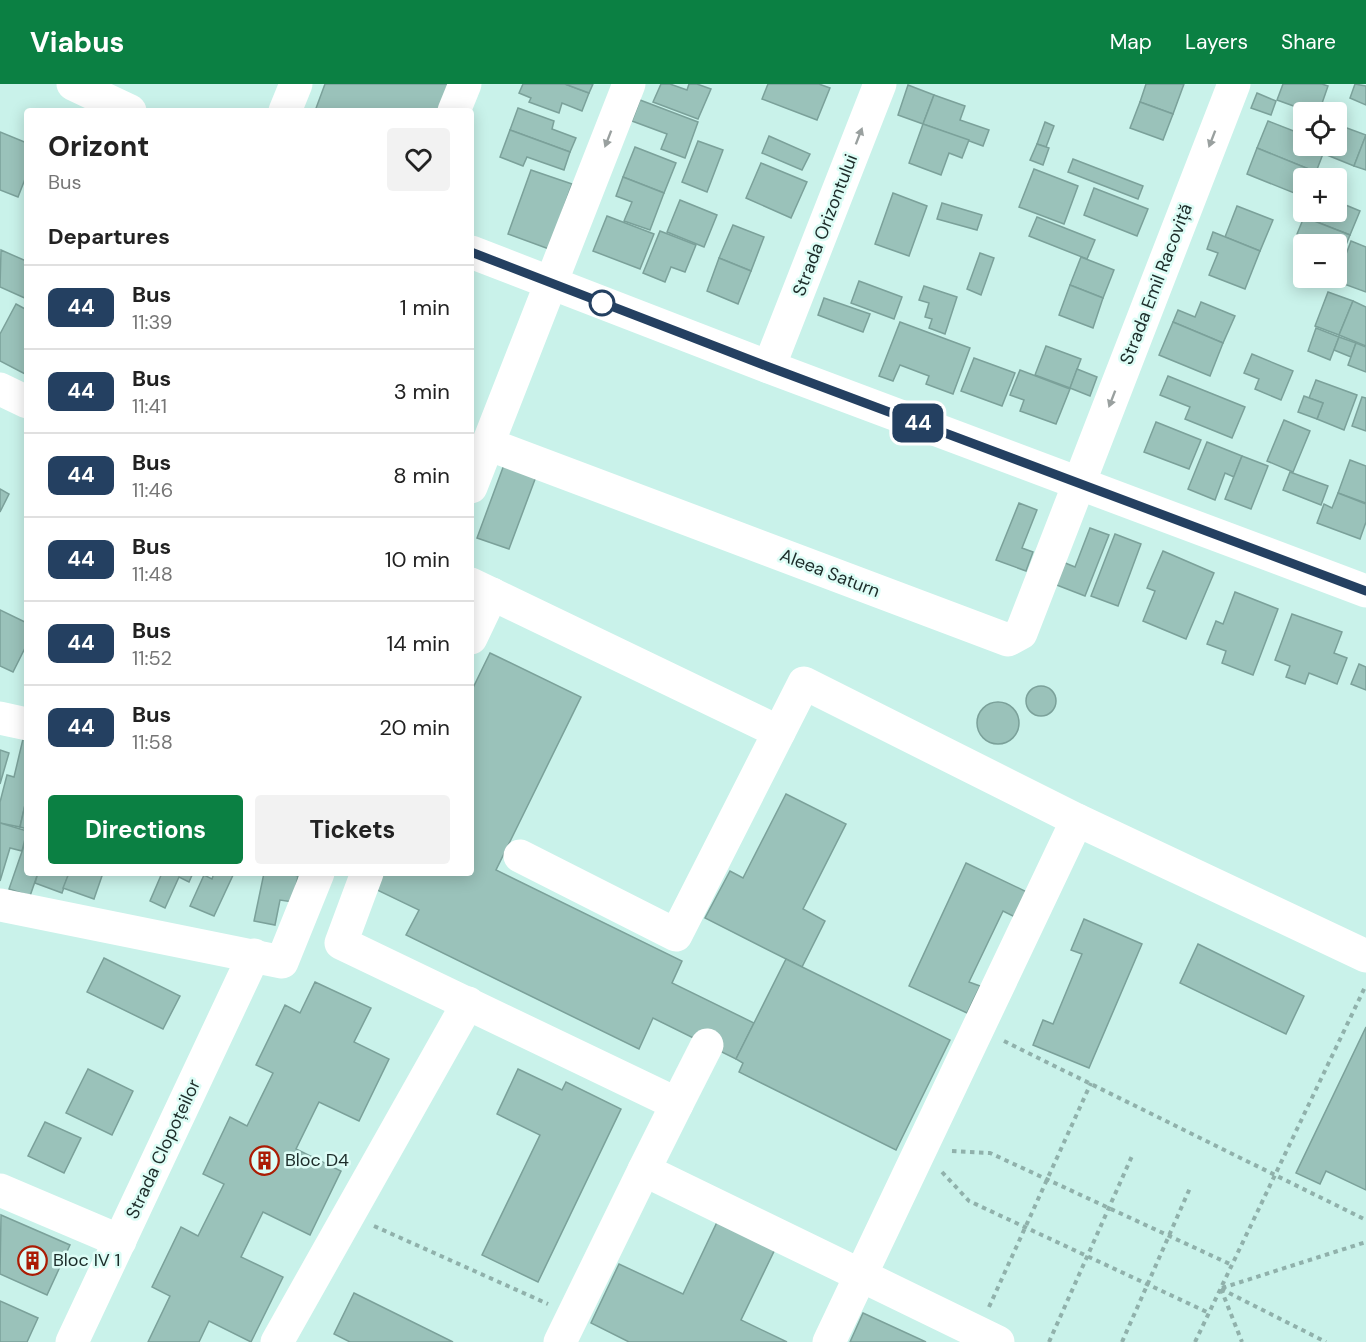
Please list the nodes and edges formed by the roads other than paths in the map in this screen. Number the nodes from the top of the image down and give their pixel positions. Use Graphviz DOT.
graph roads {
  1 [pos="73,84"];
  2 [pos="296,84"];
  3 [pos="465,84"];
  4 [pos="629,84"];
  5 [pos="880,84"];
  6 [pos="1233,84"];
  7 [pos="124,108"];
  8 [pos="286,108"];
  9 [pos="455,108"];
  10 [pos="474,253"];
  11 [pos="552,284"];
  12 [pos="769,367"];
  13 [pos="0,389"];
  14 [pos="24,401"];
  15 [pos="488,444"];
  16 [pos="474,479"];
  17 [pos="1079,484"];
  18 [pos="481,589"];
  19 [pos="1366,591"];
  20 [pos="474,623"];
  21 [pos="0,718"];
  22 [pos="24,723"];
  23 [pos="779,732"];
  24 [pos="1077,820"];
  25 [pos="520,856"];
  26 [pos="316,876"];
  27 [pos="366,876"];
  28 [pos="0,905"];
  29 [pos="1366,956"];
  30 [pos="268,958"];
  31 [pos="468,1003"];
  32 [pos="707,1045"];
  33 [pos="676,1104"];
  34 [pos="644,1170"];
  35 [pos="0,1190"];
  36 [pos="120,1241"];
  37 [pos="861,1276"];
  38 [pos="567,1329"];
  39 [pos="988,1337"];
  40 [pos="72,1342"];
  41 [pos="277,1342"];
  42 [pos="829,1342"];
  1 -- 7 [label="street"];
  2 -- 8 [label="street"];
  3 -- 9 [label="street"];
  4 -- 11 [label="street, one-way"];
  12 -- 5 [label="street, Strada Orizontului, one-way"];
  6 -- 17 [label="street, Strada Emil Racoviță, one-way"];
  10 -- 11 [label="street"];
  11 -- 12 [label="street"];
  11 -- 15 [label="street"];
  12 -- 17 [label="street"];
  13 -- 14 [label="street"];
  15 -- 16 [label="street"];
  15 -- 17 [label="street, Aleea Saturn"];
  17 -- 19 [label="street"];
  18 -- 20 [label="street"];
  18 -- 23 [label="street"];
  21 -- 22 [label="street"];
  23 -- 24 [label="street"];
  23 -- 25 [label="street"];
  24 -- 29 [label="street"];
  24 -- 37 [label="street"];
  26 -- 30 [label="street, Strada Clopoțeilor"];
  27 -- 31 [label="street"];
  28 -- 30 [label="street"];
  30 -- 36 [label="street, Strada Clopoțeilor"];
  31 -- 33 [label="street"];
  31 -- 41 [label="street"];
  32 -- 33 [label="street"];
  33 -- 34 [label="street"];
  34 -- 37 [label="street"];
  34 -- 38 [label="street"];
  35 -- 36 [label="street"];
  36 -- 40 [label="street, Strada Clopoțeilor"];
  37 -- 39 [label="street"];
  37 -- 42 [label="street"];
}
